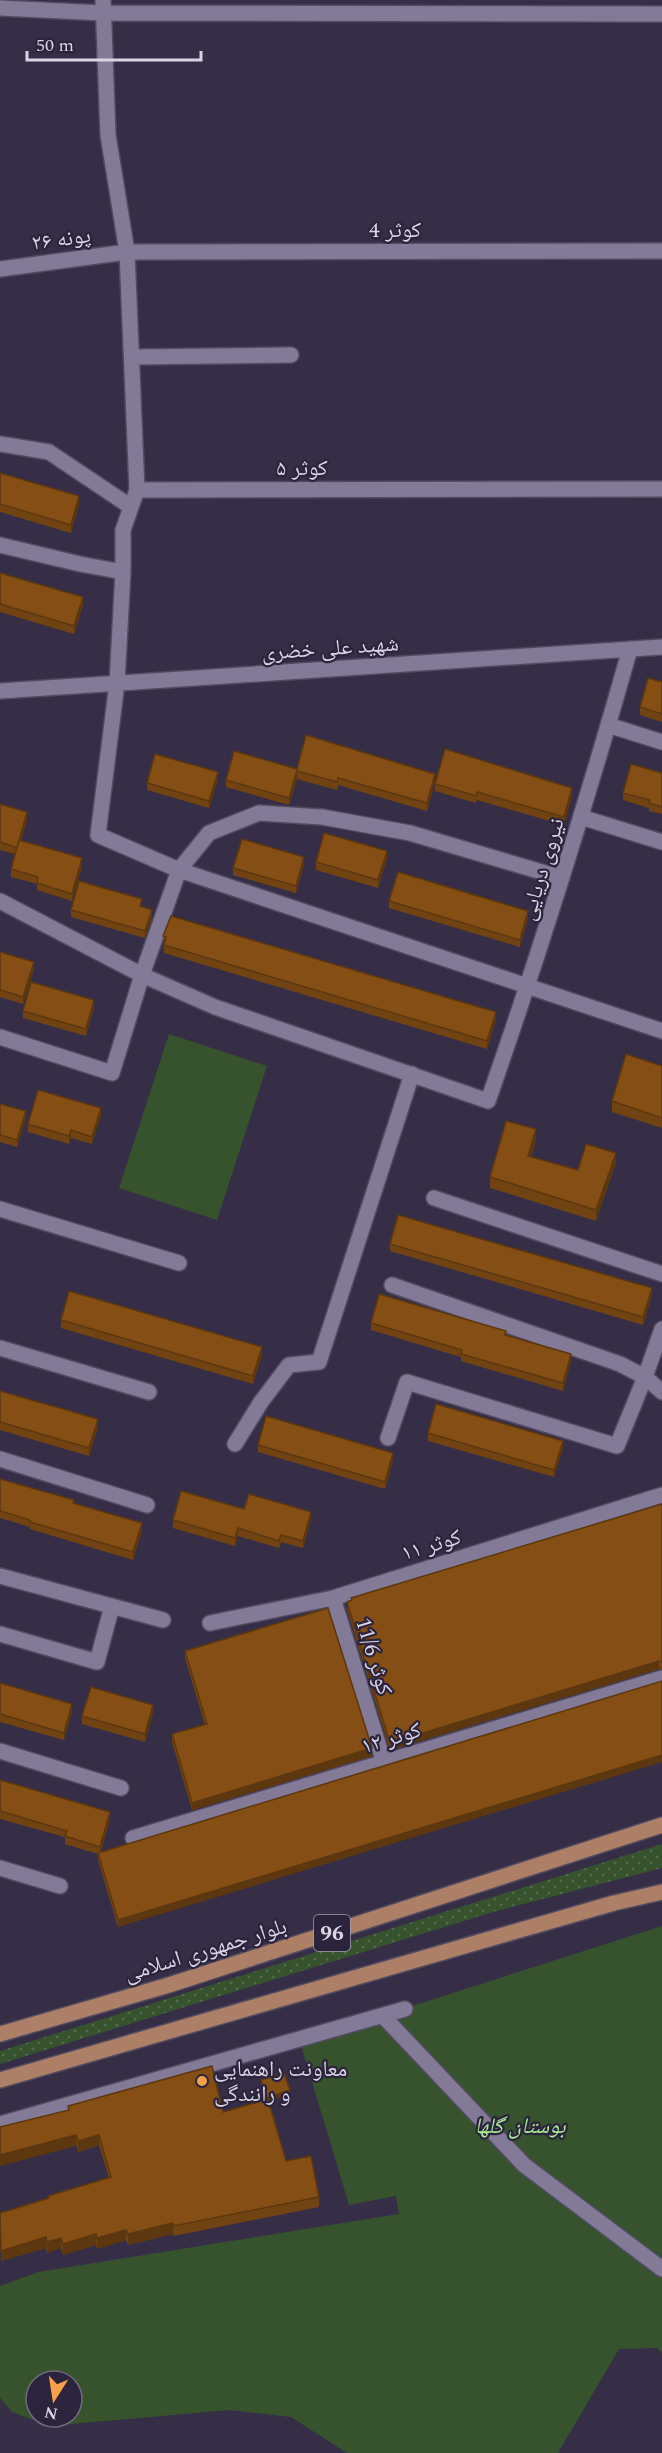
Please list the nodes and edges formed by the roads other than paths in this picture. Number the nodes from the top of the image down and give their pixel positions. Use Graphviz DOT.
graph roads {
  1 [pos="103,6"];
  2 [pos="0,8"];
  3 [pos="662,14"];
  4 [pos="662,251"];
  5 [pos="127,252"];
  6 [pos="0,269"];
  7 [pos="291,355"];
  8 [pos="132,357"];
  9 [pos="0,444"];
  10 [pos="662,489"];
  11 [pos="137,490"];
  12 [pos="132,507"];
  13 [pos="0,545"];
  14 [pos="123,572"];
  15 [pos="662,647"];
  16 [pos="630,649"];
  17 [pos="117,683"];
  18 [pos="0,691"];
  19 [pos="609,725"];
  20 [pos="662,742"];
  21 [pos="581,817"];
  22 [pos="662,842"];
  23 [pos="179,870"];
  24 [pos="562,878"];
  25 [pos="0,901"];
  26 [pos="142,975"];
  27 [pos="527,987"];
  28 [pos="662,1031"];
  29 [pos="0,1037"];
  30 [pos="412,1074"];
  31 [pos="434,1198"];
  32 [pos="0,1209"];
  33 [pos="179,1263"];
  34 [pos="662,1274"];
  35 [pos="392,1285"];
  36 [pos="662,1329"];
  37 [pos="0,1348"];
  38 [pos="645,1377"];
  39 [pos="148,1392"];
  40 [pos="662,1392"];
  41 [pos="388,1438"];
  42 [pos="235,1444"];
  43 [pos="0,1459"];
  44 [pos="662,1496"];
  45 [pos="147,1505"];
  46 [pos="0,1576"];
  47 [pos="333,1598"];
  48 [pos="112,1606"];
  49 [pos="163,1620"];
  50 [pos="210,1623"];
  51 [pos="0,1634"];
  52 [pos="662,1678"];
  53 [pos="0,1751"];
  54 [pos="384,1763"];
  55 [pos="121,1788"];
  56 [pos="662,1825"];
  57 [pos="133,1838"];
  58 [pos="0,1868"];
  59 [pos="60,1886"];
  60 [pos="662,1892"];
  61 [pos="405,2008"];
  62 [pos="383,2016"];
  63 [pos="0,2034"];
  64 [pos="0,2080"];
  65 [pos="0,2124"];
  66 [pos="662,2269"];
  1 -- 2 [label="street"];
  1 -- 3 [label="street"];
  1 -- 5 [label="street"];
  4 -- 5 [label="street, کوثر 4"];
  5 -- 6 [label="street, پونه ۲۶"];
  5 -- 8 [label="street"];
  7 -- 8 [label="street"];
  8 -- 11 [label="street"];
  9 -- 12 [label="street"];
  10 -- 11 [label="street, کوثر ۵"];
  11 -- 12 [label="street"];
  12 -- 14 [label="street"];
  13 -- 14 [label="street"];
  14 -- 17 [label="street"];
  15 -- 16 [label="street, شهید علی خضری"];
  16 -- 17 [label="street, شهید علی خضری"];
  16 -- 19 [label="street, نیروی دریایی"];
  17 -- 18 [label="street, شهید علی خضری"];
  17 -- 23 [label="street"];
  19 -- 20 [label="street"];
  19 -- 21 [label="street, نیروی دریایی"];
  21 -- 22 [label="street"];
  21 -- 24 [label="street, نیروی دریایی"];
  23 -- 24 [label="street"];
  23 -- 26 [label="street"];
  23 -- 27 [label="street"];
  24 -- 27 [label="street, نیروی دریایی"];
  25 -- 26 [label="street"];
  26 -- 29 [label="street"];
  26 -- 30 [label="street"];
  27 -- 28 [label="street"];
  27 -- 30 [label="street, نیروی دریایی"];
  30 -- 42 [label="street"];
  31 -- 34 [label="street"];
  32 -- 33 [label="street"];
  35 -- 38 [label="street"];
  36 -- 38 [label="street"];
  37 -- 39 [label="street"];
  38 -- 40 [label="street"];
  38 -- 41 [label="street"];
  43 -- 45 [label="street"];
  44 -- 47 [label="street, کوثر ۱۱"];
  46 -- 48 [label="street"];
  47 -- 50 [label="street, کوثر ۱۱"];
  47 -- 54 [label="street, کوثر 11/6"];
  48 -- 49 [label="street"];
  48 -- 51 [label="street"];
  52 -- 54 [label="street, کوثر ۱۲"];
  53 -- 55 [label="street"];
  54 -- 57 [label="street, کوثر ۱۲"];
  56 -- 63 [label="main road, بلوار جمهوری اسلامی / 96"];
  58 -- 59 [label="street"];
  60 -- 64 [label="main road, 96"];
  61 -- 62 [label="street"];
  62 -- 65 [label="street"];
  62 -- 66 [label="street"];
}
